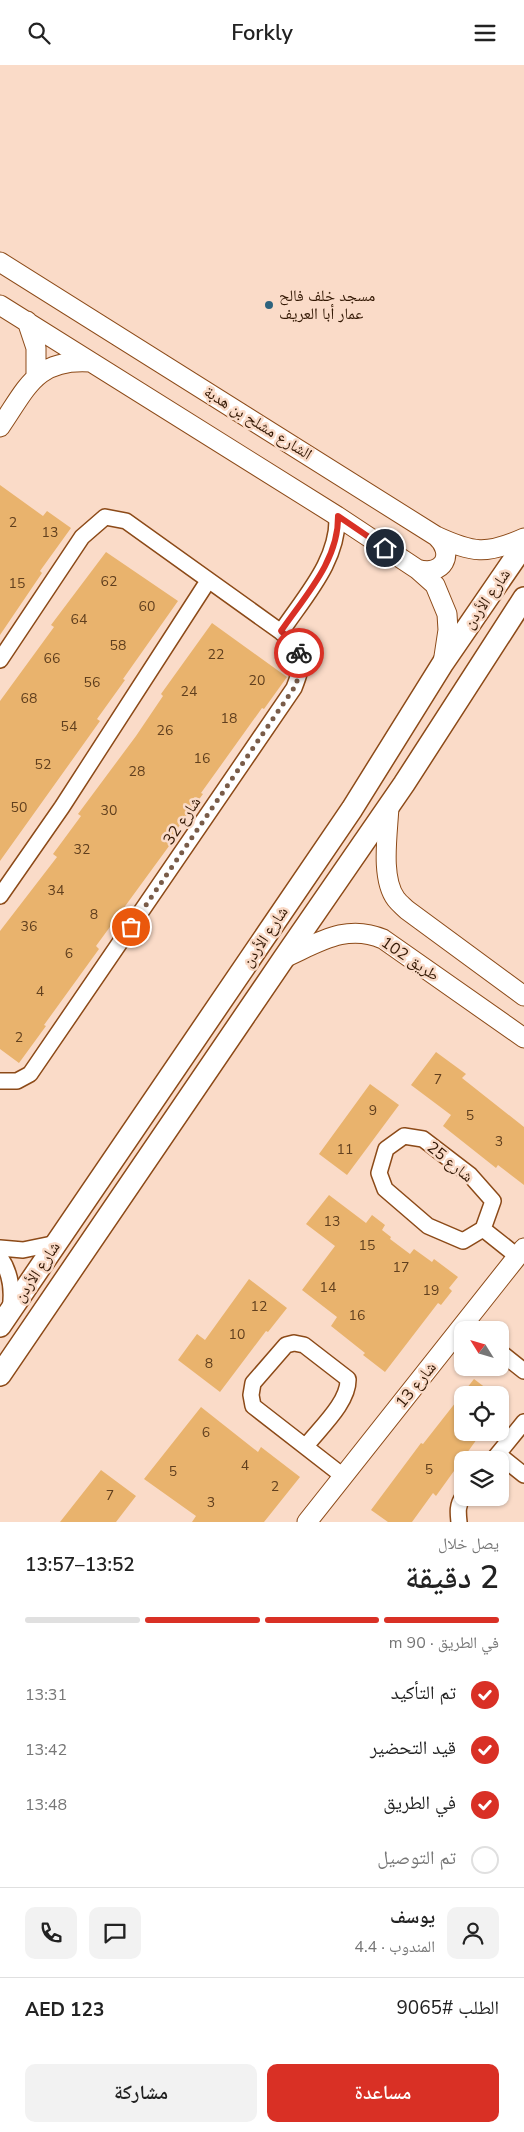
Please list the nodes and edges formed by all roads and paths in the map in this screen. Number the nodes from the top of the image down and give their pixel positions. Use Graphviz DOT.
graph roads {
  1 [pos="0,262"];
  2 [pos="0,305"];
  3 [pos="27,321"];
  4 [pos="91,362"];
  5 [pos="36,376"];
  6 [pos="0,427"];
  7 [pos="338,516"];
  8 [pos="436,536"];
  9 [pos="524,538"];
  10 [pos="524,545"];
  11 [pos="417,569"];
  12 [pos="208,581"];
  13 [pos="524,598"];
  14 [pos="281,631"];
  15 [pos="0,660"];
  16 [pos="443,663"];
  17 [pos="389,806"];
  18 [pos="0,896"];
  19 [pos="284,958"];
  20 [pos="524,996"];
  21 [pos="524,1038"];
  22 [pos="0,1081"];
  23 [pos="483,1229"];
  24 [pos="56,1243"];
  25 [pos="0,1248"];
  26 [pos="521,1252"];
  27 [pos="0,1257"];
  28 [pos="5,1319"];
  29 [pos="472,1321"];
  30 [pos="454,1344"];
  31 [pos="509,1359"];
  32 [pos="524,1371"];
  33 [pos="0,1375"];
  34 [pos="524,1422"];
  35 [pos="306,1446"];
  36 [pos="500,1451"];
  37 [pos="509,1466"];
  38 [pos="524,1475"];
  39 [pos="343,1476"];
  40 [pos="459,1506"];
  41 [pos="307,1522"];
  42 [pos="459,1522"];
  1 -- 8 [label="street, الشارع مشلح بن هدبة"];
  2 -- 3 [label="street"];
  3 -- 4 [label="street"];
  3 -- 5 [label="street"];
  4 -- 5 [label="street"];
  4 -- 7 [label="street"];
  5 -- 6 [label="street"];
  7 -- 11 [label="street"];
  7 -- 14 [label="street"];
  8 -- 9 [label="street, الشارع مشلح بن هدبة"];
  8 -- 11 [label="street"];
  10 -- 16 [label="main road, شارع الأردن"];
  11 -- 16 [label="street"];
  12 -- 14 [label="street, شارع 32"];
  12 -- 15 [label="street, شارع 32"];
  12 -- 18 [label="street"];
  13 -- 17 [label="main road, شارع الأردن"];
  14 -- 22 [label="street, شارع 32"];
  16 -- 24 [label="main road, شارع الأردن"];
  17 -- 19 [label="main road, شارع الأردن"];
  17 -- 20 [label="street"];
  19 -- 21 [label="street, طريق 102"];
  19 -- 33 [label="main road, شارع الأردن"];
  23 -- 23 [label="street, شارع 25"];
  23 -- 26 [label="street"];
  24 -- 25 [label="street"];
  24 -- 28 [label="main road, شارع الأردن"];
  26 -- 29 [label="street, شارع 13"];
  27 -- 28 [label="street"];
  30 -- 39 [label="street, شارع 13"];
  31 -- 32 [label="street"];
  34 -- 36 [label="street"];
  35 -- 35 [label="street"];
  35 -- 39 [label="street"];
  37 -- 38 [label="street"];
  39 -- 41 [label="street, شارع 13"];
  40 -- 42 [label="street"];
}
